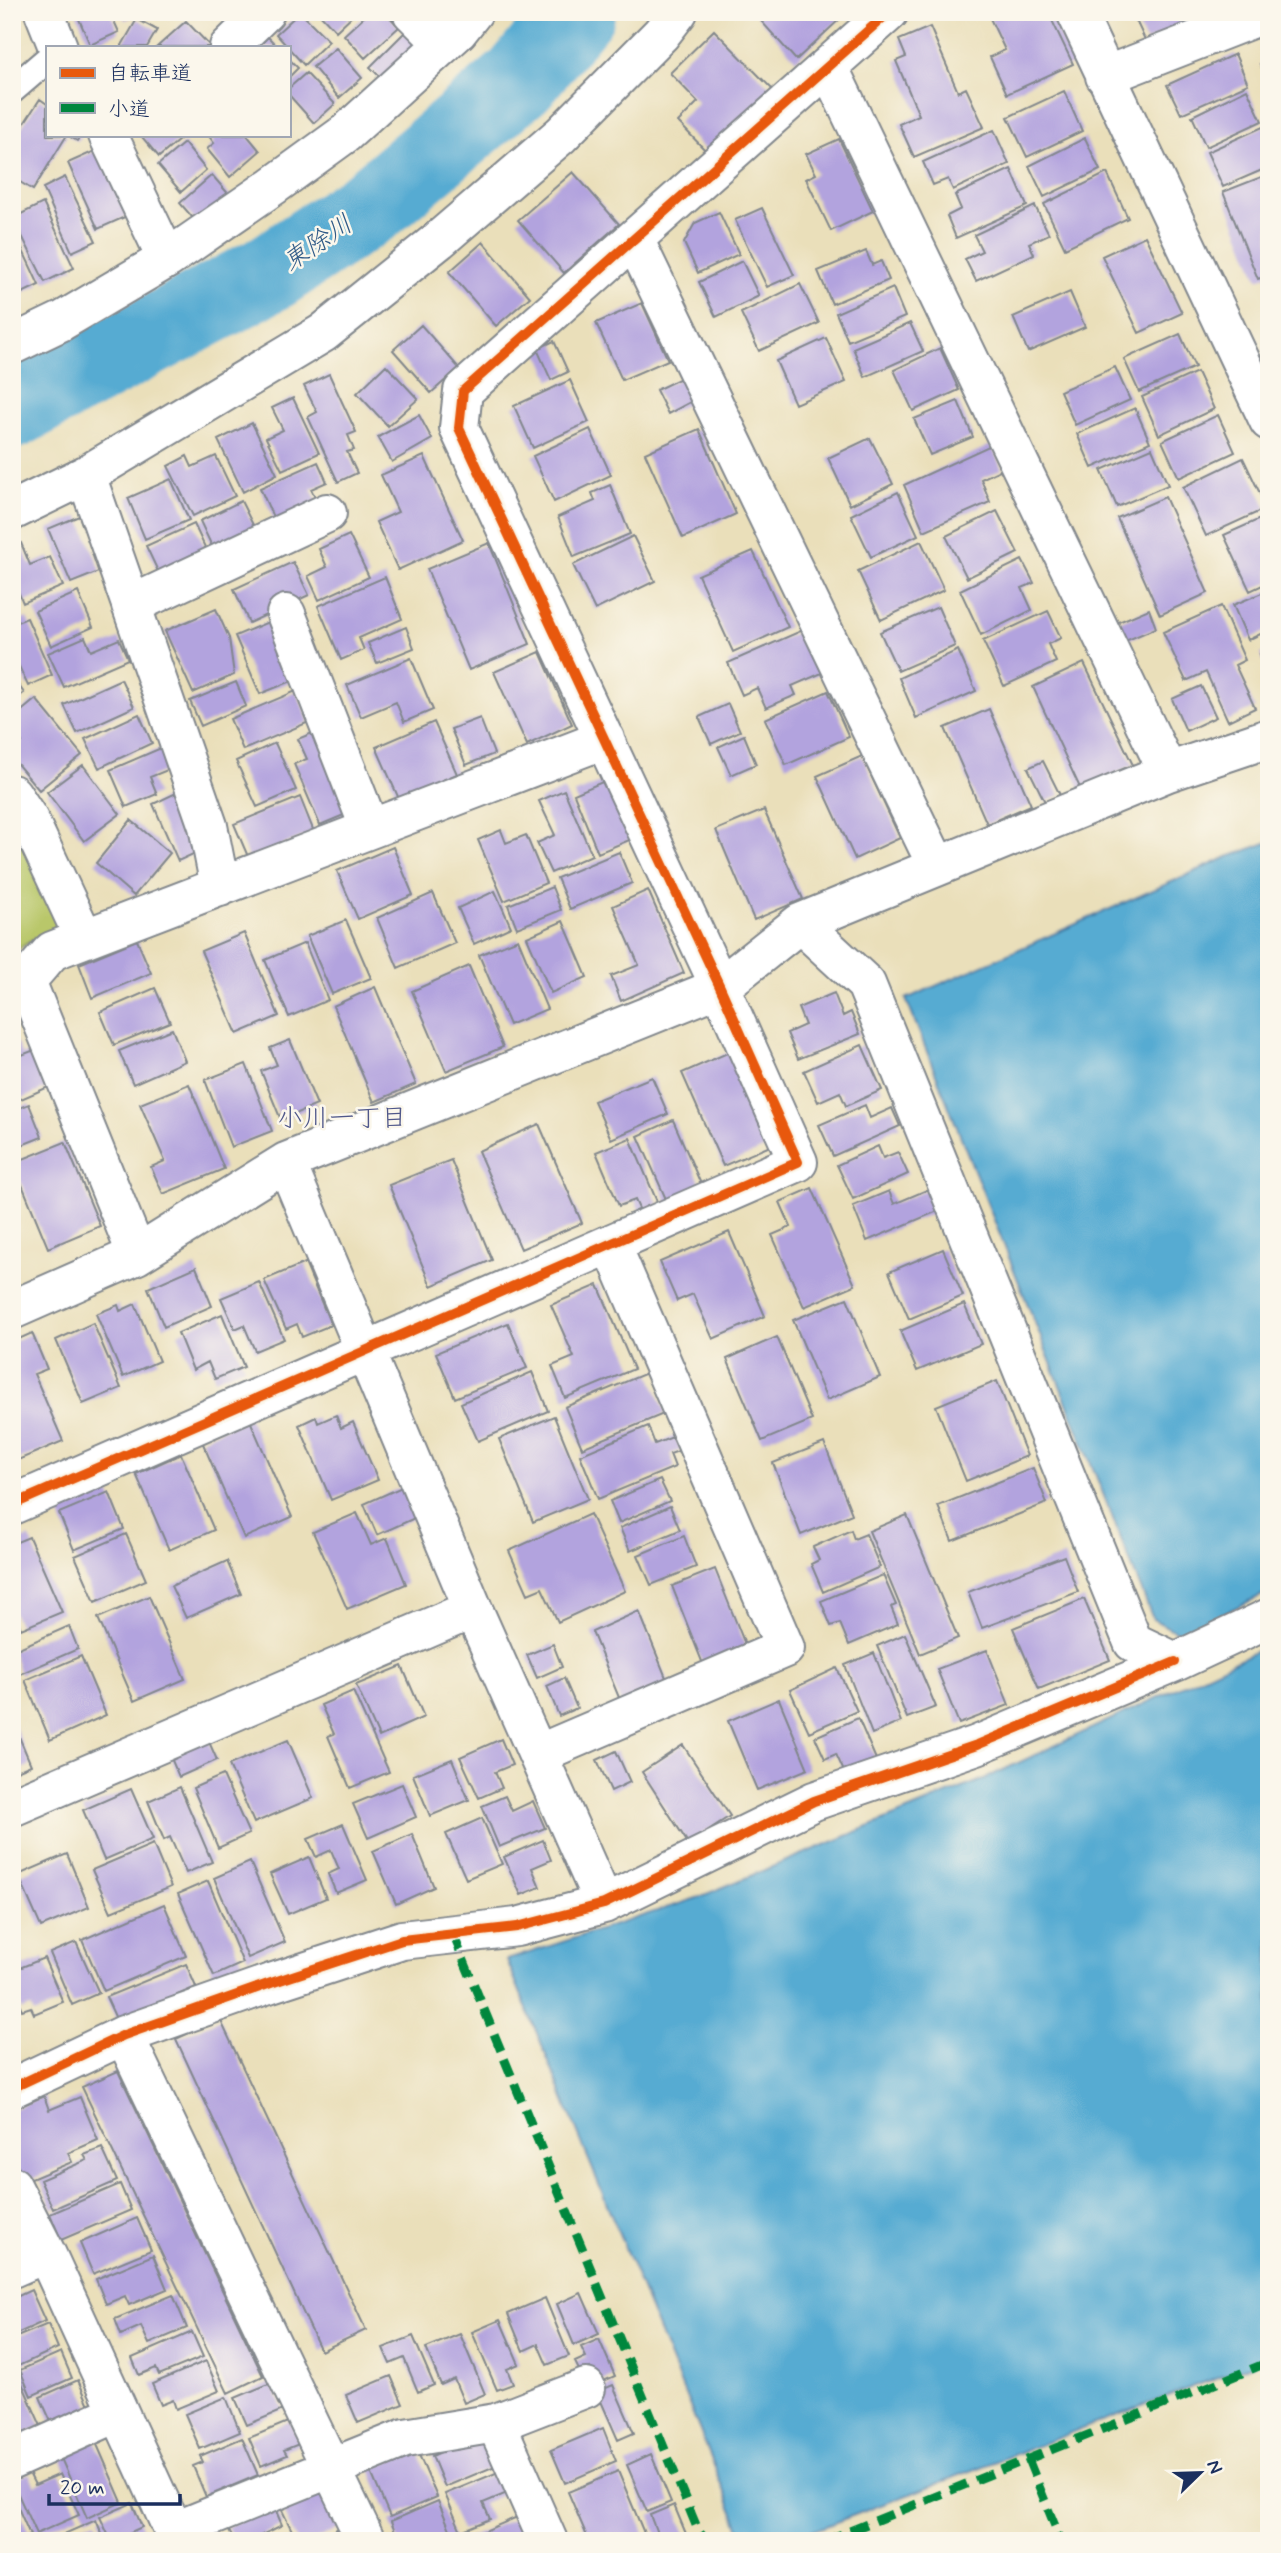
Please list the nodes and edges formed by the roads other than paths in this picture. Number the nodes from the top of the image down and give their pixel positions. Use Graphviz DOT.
graph roads {
  1 [pos="44,12"];
  2 [pos="265,12"];
  3 [pos="412,12"];
  4 [pos="474,12"];
  5 [pos="678,12"];
  6 [pos="889,12"];
  7 [pos="1076,12"];
  8 [pos="1269,12"];
  9 [pos="443,44"];
  10 [pos="58,46"];
  11 [pos="230,46"];
  12 [pos="46,62"];
  13 [pos="828,66"];
  14 [pos="1105,76"];
  15 [pos="12,90"];
  16 [pos="108,136"];
  17 [pos="634,239"];
  18 [pos="167,259"];
  19 [pos="12,345"];
  20 [pos="1256,369"];
  21 [pos="1269,421"];
  22 [pos="86,475"];
  23 [pos="12,511"];
  24 [pos="327,513"];
  25 [pos="131,605"];
  26 [pos="286,614"];
  27 [pos="1269,738"];
  28 [pos="605,739"];
  29 [pos="1168,772"];
  30 [pos="12,794"];
  31 [pos="370,829"];
  32 [pos="937,866"];
  33 [pos="220,887"];
  34 [pos="800,923"];
  35 [pos="84,938"];
  36 [pos="19,984"];
  37 [pos="720,987"];
  38 [pos="286,1162"];
  39 [pos="611,1244"];
  40 [pos="137,1255"];
  41 [pos="12,1310"];
  42 [pos="365,1351"];
  43 [pos="12,1505"];
  44 [pos="473,1609"];
  45 [pos="1269,1618"];
  46 [pos="1175,1662"];
  47 [pos="538,1754"];
  48 [pos="12,1807"];
  49 [pos="604,1904"];
  50 [pos="124,2035"];
  51 [pos="12,2088"];
  52 [pos="12,2186"];
  53 [pos="46,2253"];
  54 [pos="12,2269"];
  55 [pos="586,2388"];
  56 [pos="119,2412"];
  57 [pos="496,2423"];
  58 [pos="12,2460"];
  59 [pos="331,2466"];
  60 [pos="175,2536"];
  61 [pos="366,2541"];
  62 [pos="548,2541"];
  1 -- 10 [label="street"];
  2 -- 11 [label="street"];
  3 -- 9 [label="street"];
  4 -- 9 [label="street"];
  5 -- 22 [label="street"];
  6 -- 13 [label="street"];
  7 -- 14 [label="street"];
  8 -- 14 [label="street"];
  9 -- 18 [label="street"];
  12 -- 15 [label="lane"];
  13 -- 17 [label="street"];
  13 -- 29 [label="street"];
  14 -- 20 [label="street"];
  16 -- 18 [label="street"];
  17 -- 28 [label="street"];
  17 -- 32 [label="street"];
  18 -- 19 [label="street"];
  20 -- 21 [label="street"];
  22 -- 23 [label="street"];
  22 -- 25 [label="street"];
  24 -- 25 [label="street"];
  25 -- 33 [label="street"];
  26 -- 31 [label="street"];
  27 -- 29 [label="street"];
  28 -- 31 [label="street"];
  28 -- 37 [label="street"];
  29 -- 32 [label="street"];
  30 -- 35 [label="street"];
  31 -- 33 [label="street"];
  32 -- 34 [label="street"];
  33 -- 35 [label="street"];
  34 -- 37 [label="street"];
  34 -- 46 [label="street"];
  35 -- 36 [label="street"];
  36 -- 40 [label="street"];
  37 -- 38 [label="street"];
  37 -- 39 [label="street"];
  38 -- 40 [label="street"];
  38 -- 42 [label="street"];
  39 -- 42 [label="street"];
  39 -- 47 [label="street"];
  40 -- 41 [label="street"];
  42 -- 43 [label="street"];
  42 -- 44 [label="street"];
  44 -- 47 [label="street"];
  44 -- 48 [label="street"];
  45 -- 46 [label="street"];
  46 -- 49 [label="street"];
  47 -- 49 [label="street"];
  49 -- 50 [label="street"];
  50 -- 51 [label="street"];
  50 -- 59 [label="street"];
  52 -- 53 [label="street"];
  53 -- 54 [label="street"];
  53 -- 56 [label="street"];
  55 -- 57 [label="street"];
  56 -- 58 [label="street"];
  56 -- 60 [label="street"];
  57 -- 59 [label="street"];
  57 -- 62 [label="street"];
  59 -- 60 [label="street"];
  59 -- 61 [label="street"];
}
